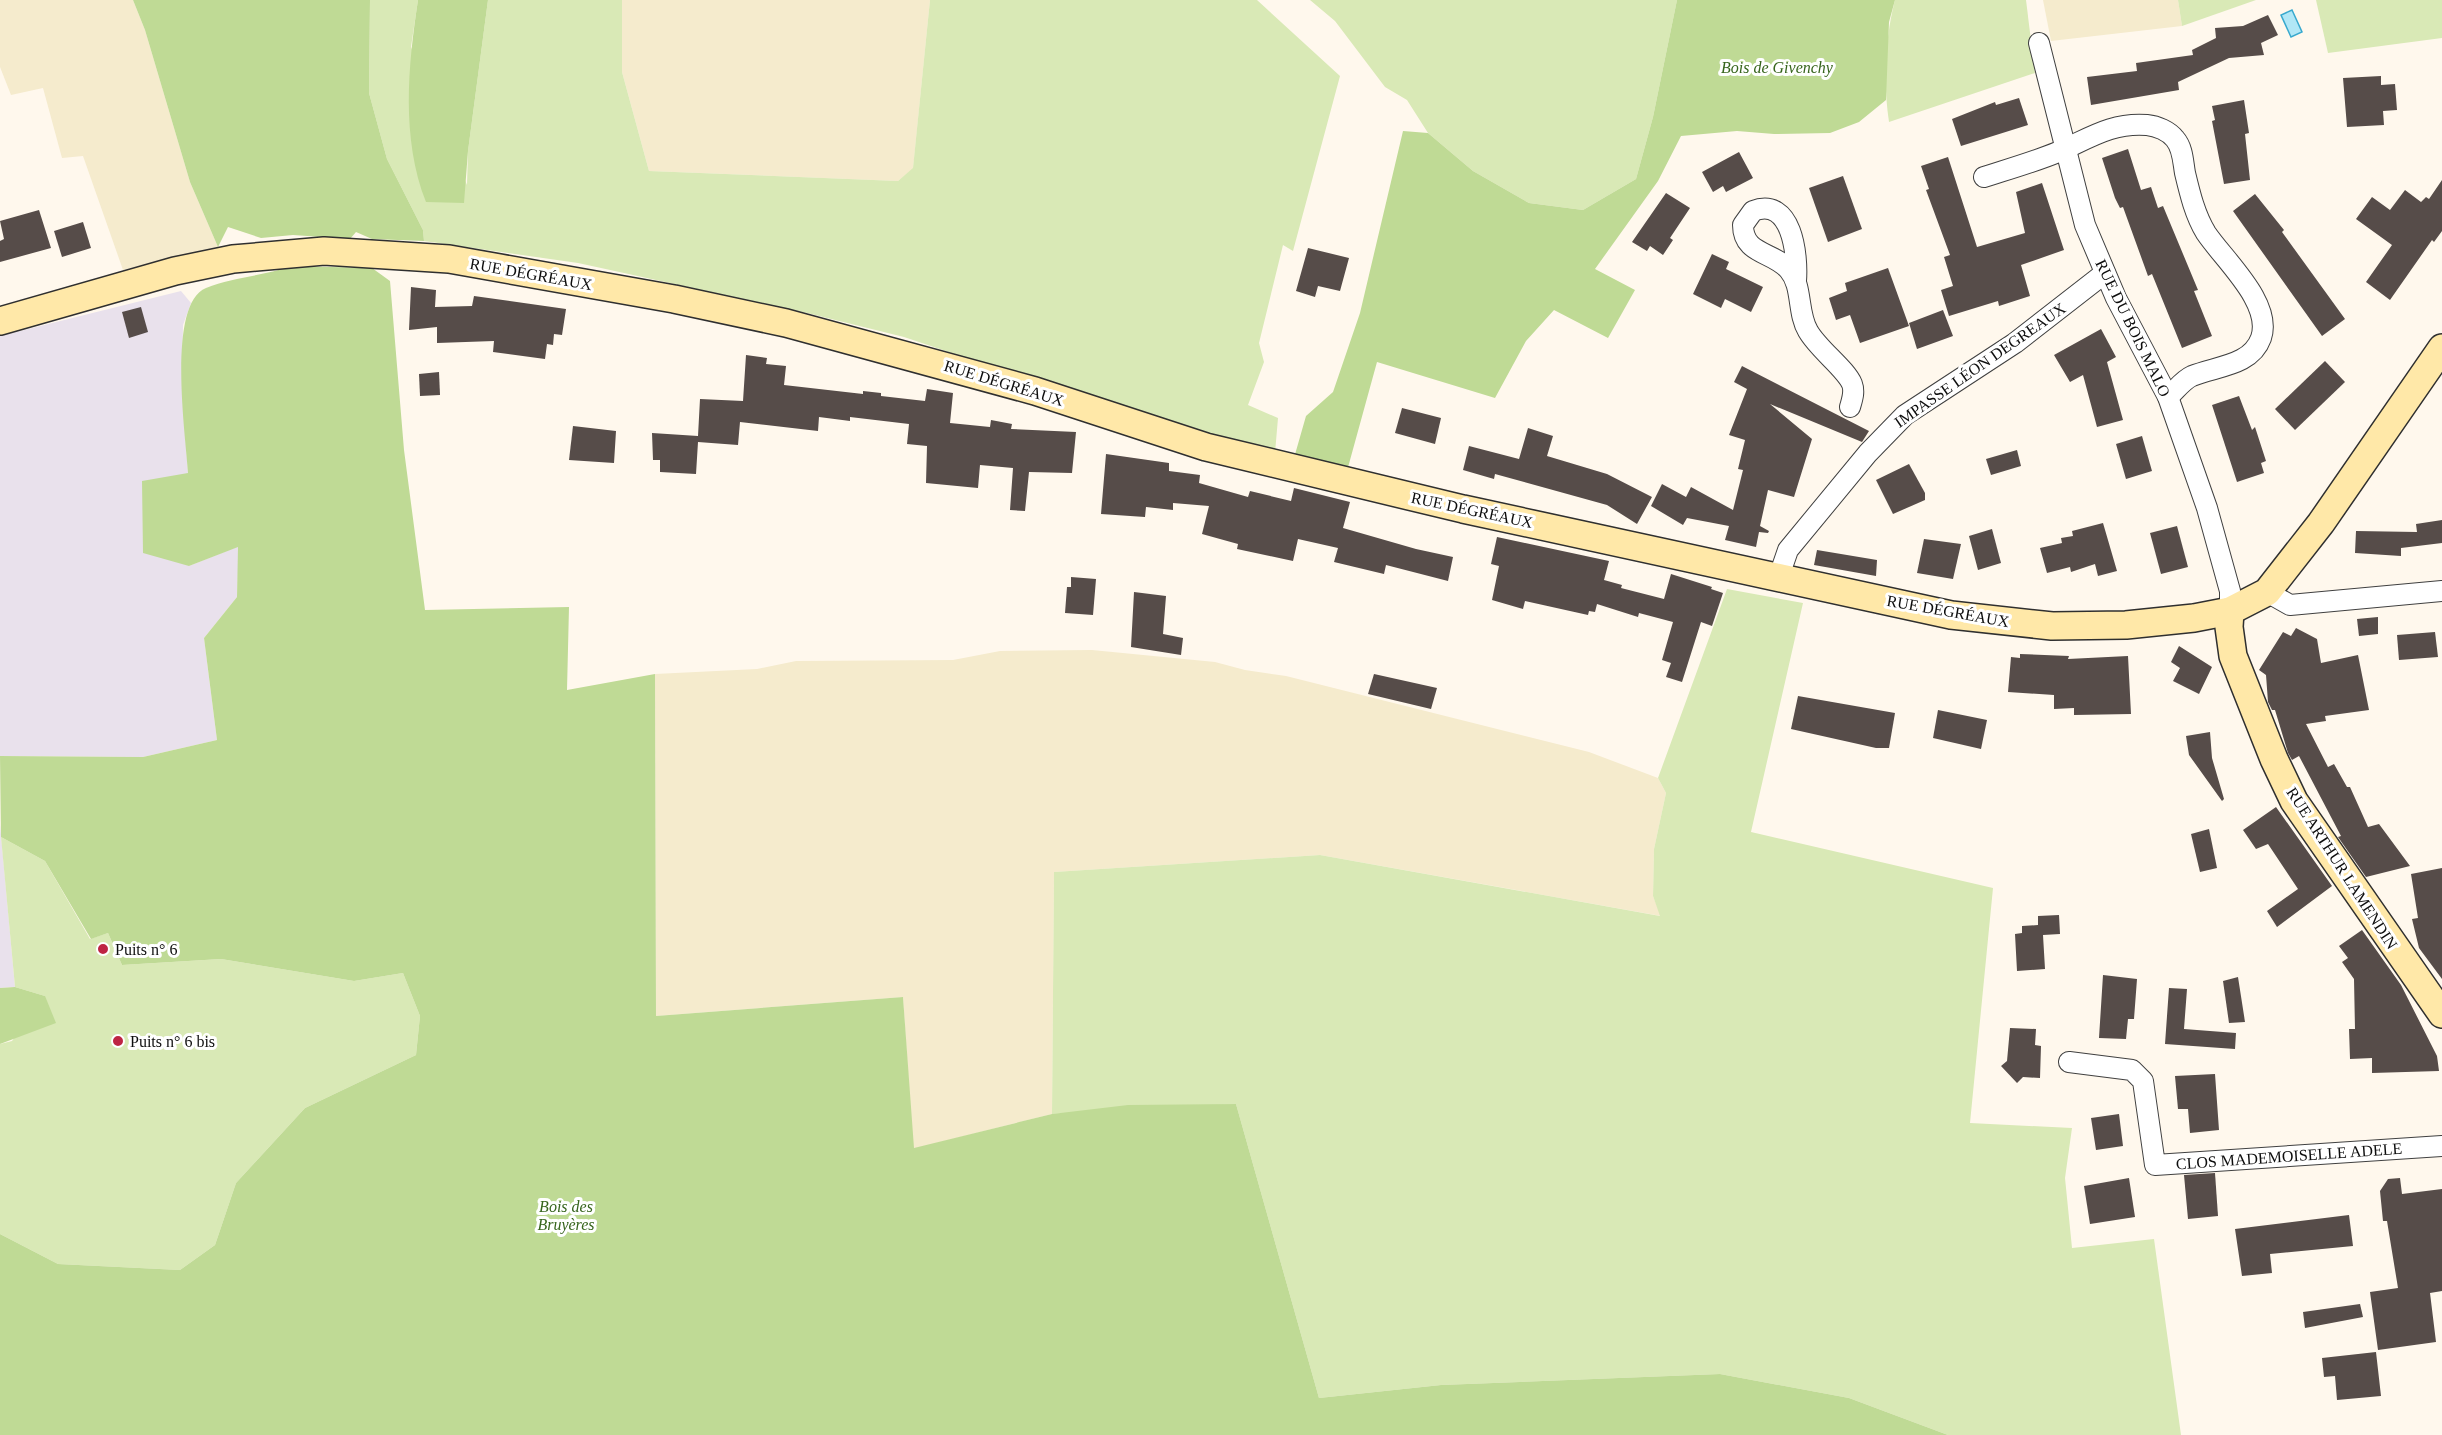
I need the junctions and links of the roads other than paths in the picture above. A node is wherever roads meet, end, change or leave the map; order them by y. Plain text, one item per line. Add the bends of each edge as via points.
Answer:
1 (2039, 43) dead end
2 (2066, 148) junction
3 (1984, 177) dead end
4 (2105, 273) junction
5 (1796, 281) dead end
6 (0, 321) edge
7 (2442, 348) edge
8 (2168, 397) junction
9 (1850, 407) dead end
10 (1778, 579) junction
11 (2442, 591) edge
12 (2267, 592) junction
13 (2230, 611) junction
14 (2442, 1014) edge
15 (2069, 1062) dead end
16 (2442, 1146) edge

1 - 2 street, RUE DU BOIS MALO
2 - 3 street
2 - 4 street, RUE DU BOIS MALO via 2085,225
2 - 8 street via 2103,130 2149,125 2165,130 2181,149 2190,194 2205,231 2261,311 2261,338 2253,350 2240,361 2192,376
4 - 8 street, RUE DU BOIS MALO
4 - 10 street, IMPASSE LÉON DEGREAUX via 2024,337 1905,415 1788,550
5 - 9 street via 1806,329 1852,384
6 - 10 main road, RUE DÉGRÉAUX via 176,271 233,259 324,251 448,259 786,323 925,359 1206,447
7 - 12 main road, RUE DÉGRÉAUX via 2321,523
8 - 13 street, RUE DU BOIS MALO via 2210,518 2230,591
10 - 13 main road, RUE DÉGRÉAUX via 1951,615 2052,626 2126,625
11 - 12 street via 2290,605
12 - 13 main road, RUE DÉGRÉAUX
13 - 14 main road, RUE ARTHUR LAMENDIN via 2233,656 2294,801
15 - 16 street, CLOS MADEMOISELLE ADELE via 2132,1070 2143,1081 2155,1165

